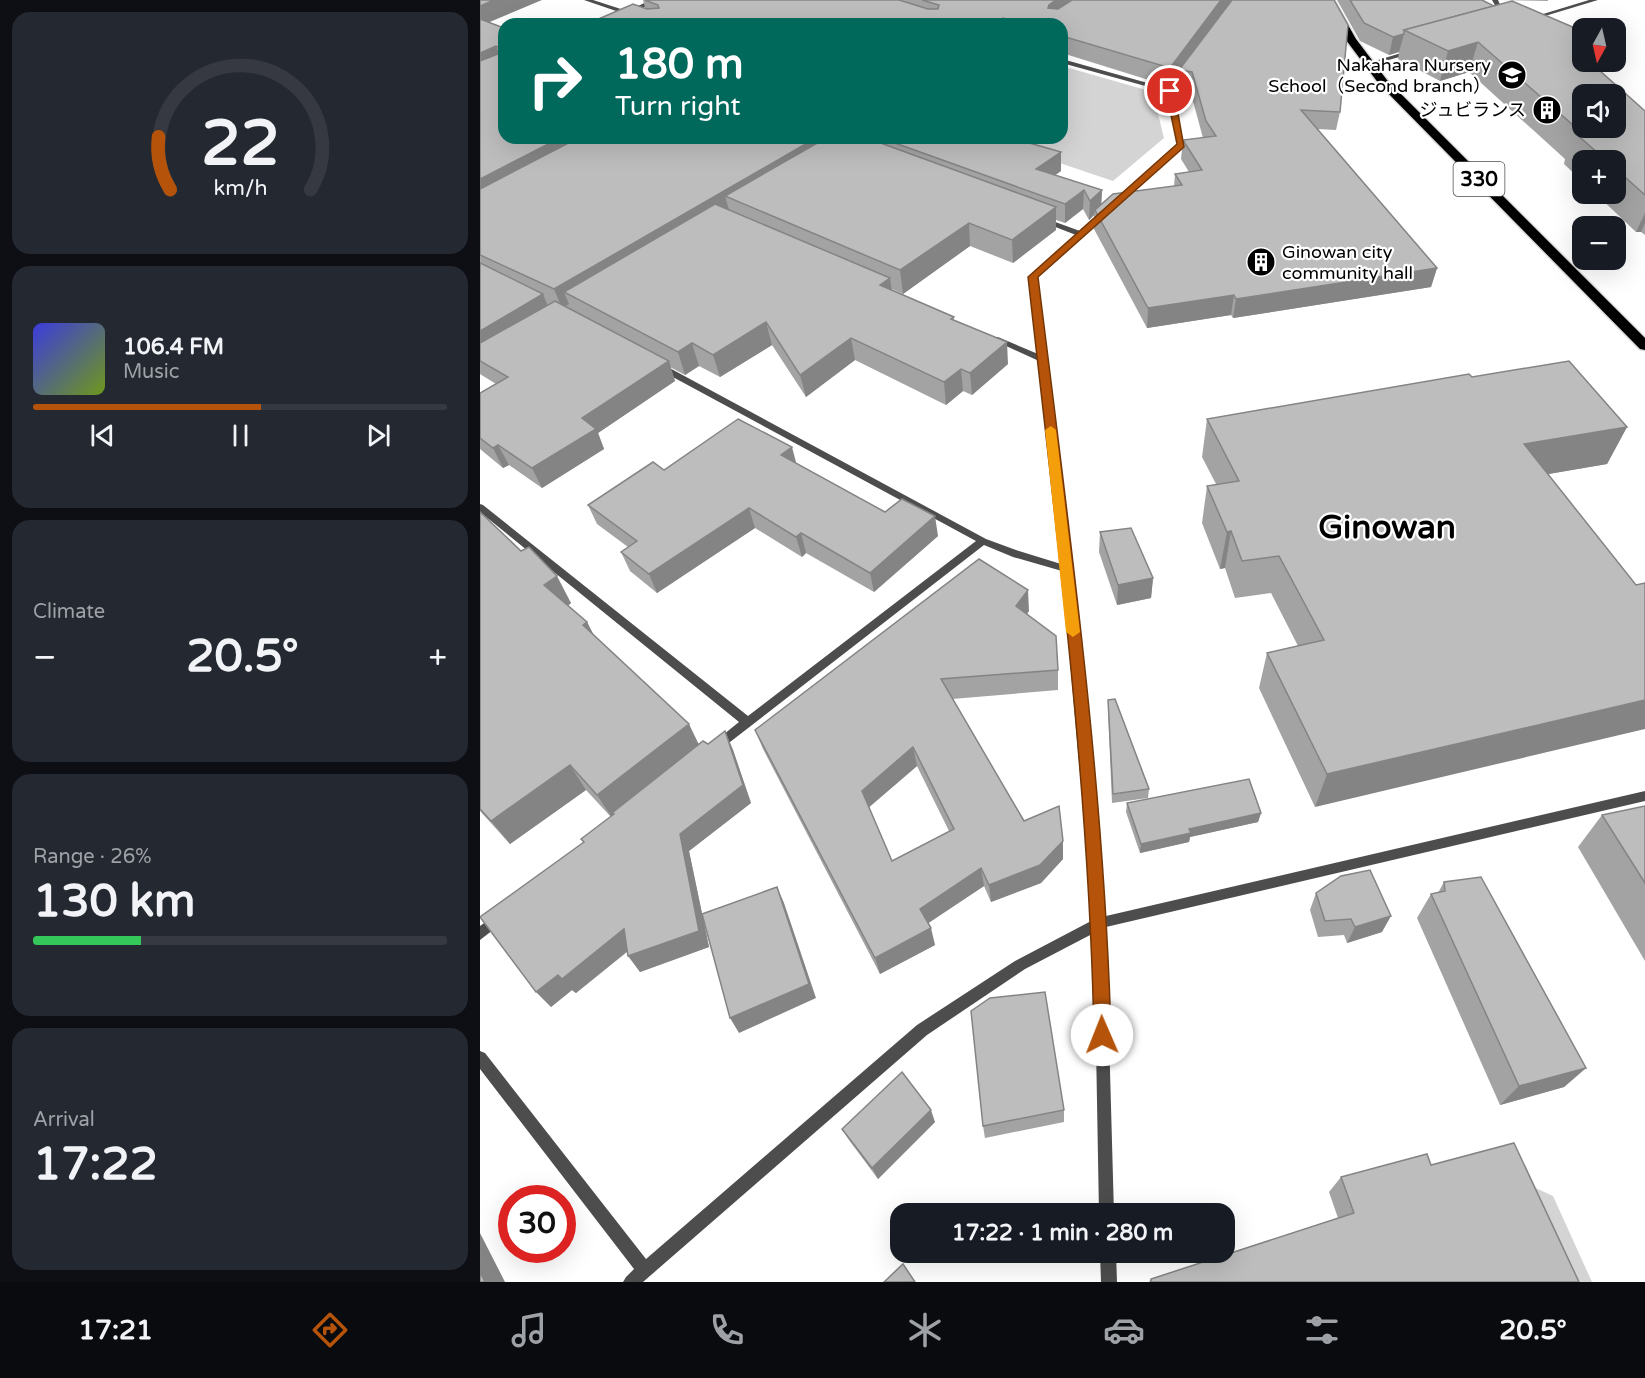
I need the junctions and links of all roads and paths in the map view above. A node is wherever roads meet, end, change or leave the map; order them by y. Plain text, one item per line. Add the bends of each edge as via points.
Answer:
1 (587, 0) edge
2 (656, 0) edge
3 (1329, 0) edge
4 (1495, 0) edge
5 (1595, 0) edge
6 (627, 13) junction
7 (616, 18) edge
8 (642, 18) edge
9 (1530, 19) edge
10 (1508, 25) edge
11 (1423, 49) edge
12 (1197, 54) edge
13 (1068, 63) edge
14 (1368, 64) junction
15 (1170, 91) junction
16 (1036, 218) edge
17 (1081, 234) junction
18 (988, 336) edge
19 (1645, 346) edge
20 (1042, 359) junction
21 (654, 363) edge
22 (480, 507) edge
23 (983, 541) junction
24 (1067, 569) junction
25 (747, 722) junction
26 (710, 751) edge
27 (1645, 796) edge
28 (508, 912) edge
29 (1100, 923) junction
30 (480, 934) edge
31 (480, 1058) edge
32 (1107, 1203) edge
33 (1108, 1263) edge
34 (645, 1269) junction
35 (631, 1282) edge
36 (1109, 1282) edge

1 - 6 street
2 - 6 street
3 - 14 highway, 330
4 - 10 street
5 - 9 street
6 - 7 street
6 - 8 street
11 - 14 street
12 - 15 street
13 - 15 street
14 - 19 highway, 330
15 - 17 street via 1181,145
16 - 17 street
17 - 20 street via 1033,277
18 - 20 street
20 - 24 street
21 - 23 street
22 - 25 street
23 - 24 street
23 - 25 street
24 - 29 street
25 - 26 street
27 - 29 street
28 - 30 street
29 - 32 street
29 - 34 street via 1020,965 922,1030
31 - 34 street
33 - 36 street
34 - 35 street

